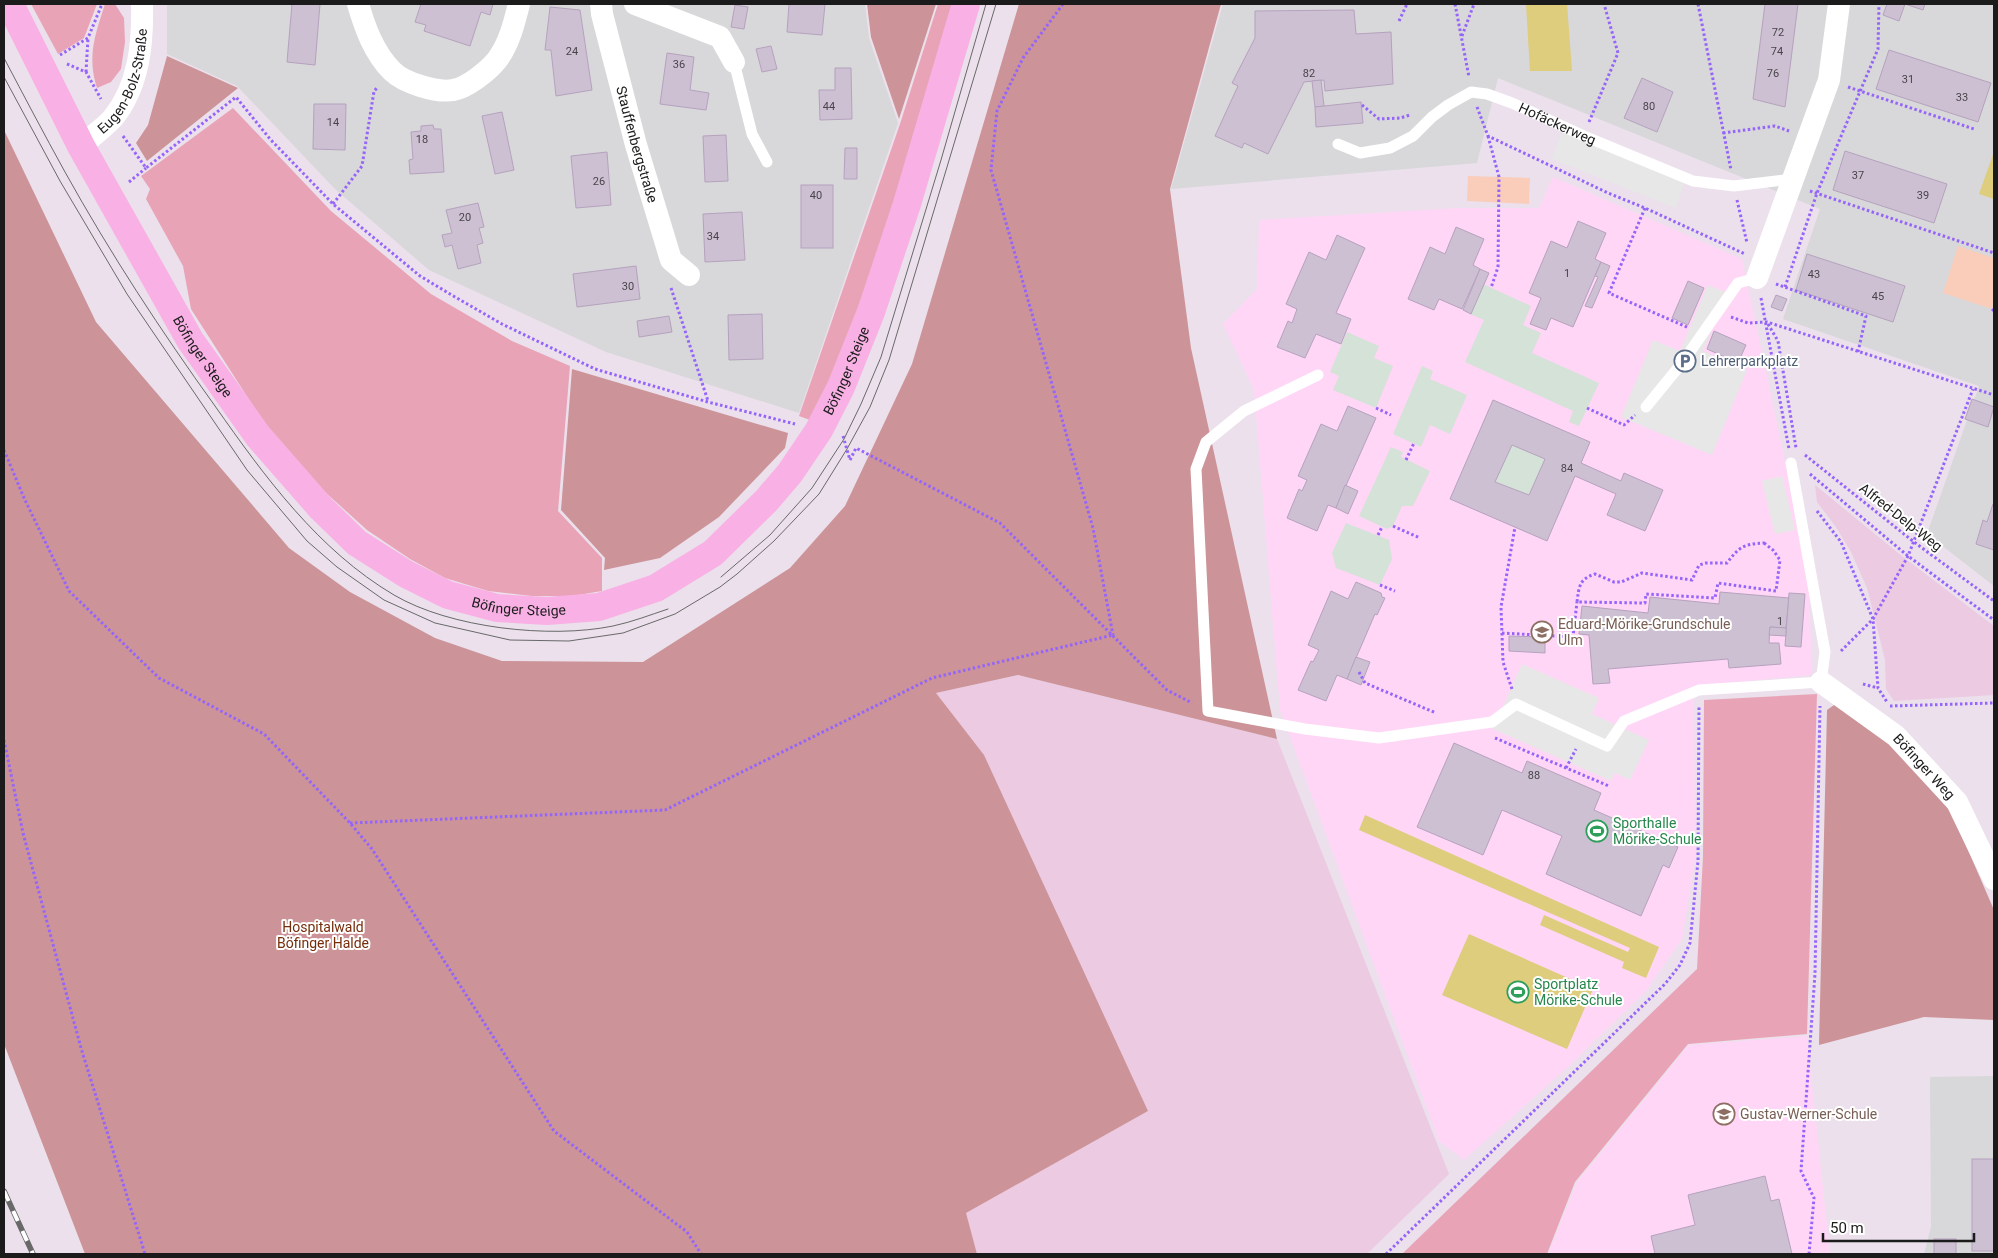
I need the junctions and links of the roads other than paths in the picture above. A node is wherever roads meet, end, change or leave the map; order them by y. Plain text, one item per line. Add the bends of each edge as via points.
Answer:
1 (10, 4) edge
2 (142, 4) edge
3 (358, 4) edge
4 (519, 4) edge
5 (601, 4) edge
6 (635, 4) edge
7 (966, 4) edge
8 (1839, 4) edge
9 (734, 62) joint
10 (1338, 144) dead end
11 (81, 146) junction
12 (767, 162) dead end
13 (1793, 178) junction
14 (689, 275) dead end
15 (1756, 278) joint
16 (1318, 375) dead end
17 (1646, 407) road end
18 (1791, 463) road end
19 (1821, 682) junction
20 (1994, 879) edge

1 - 11 street, Böfinger Steige
2 - 11 street, Eugen-Bolz-Straße via 142,44 132,82 112,119
3 - 4 street via 368,35 394,73 420,86 452,91 469,85 496,61 511,34
5 - 14 street, Stauffenbergstraße via 636,145 671,260
6 - 9 street via 720,37
7 - 11 street, Böfinger Steige via 907,204 871,312 841,387 819,430 790,473 713,553 656,588 599,607 547,611 497,608 448,595 406,574 358,543 320,508 258,436 190,340
8 - 13 street via 1829,80
9 - 12 lane via 752,134
10 - 13 lane, Hofäckerweg via 1360,153 1390,148 1413,136 1432,117 1471,92 1512,103 1693,181 1734,186
13 - 15 street
15 - 17 lane via 1738,283
16 - 19 lane via 1244,411 1206,442 1196,469 1208,710 1305,729 1379,738 1492,722 1516,704 1607,746 1624,721 1700,690
18 - 19 lane via 1826,652
19 - 20 street, Böfinger Weg via 1896,736 1957,802

